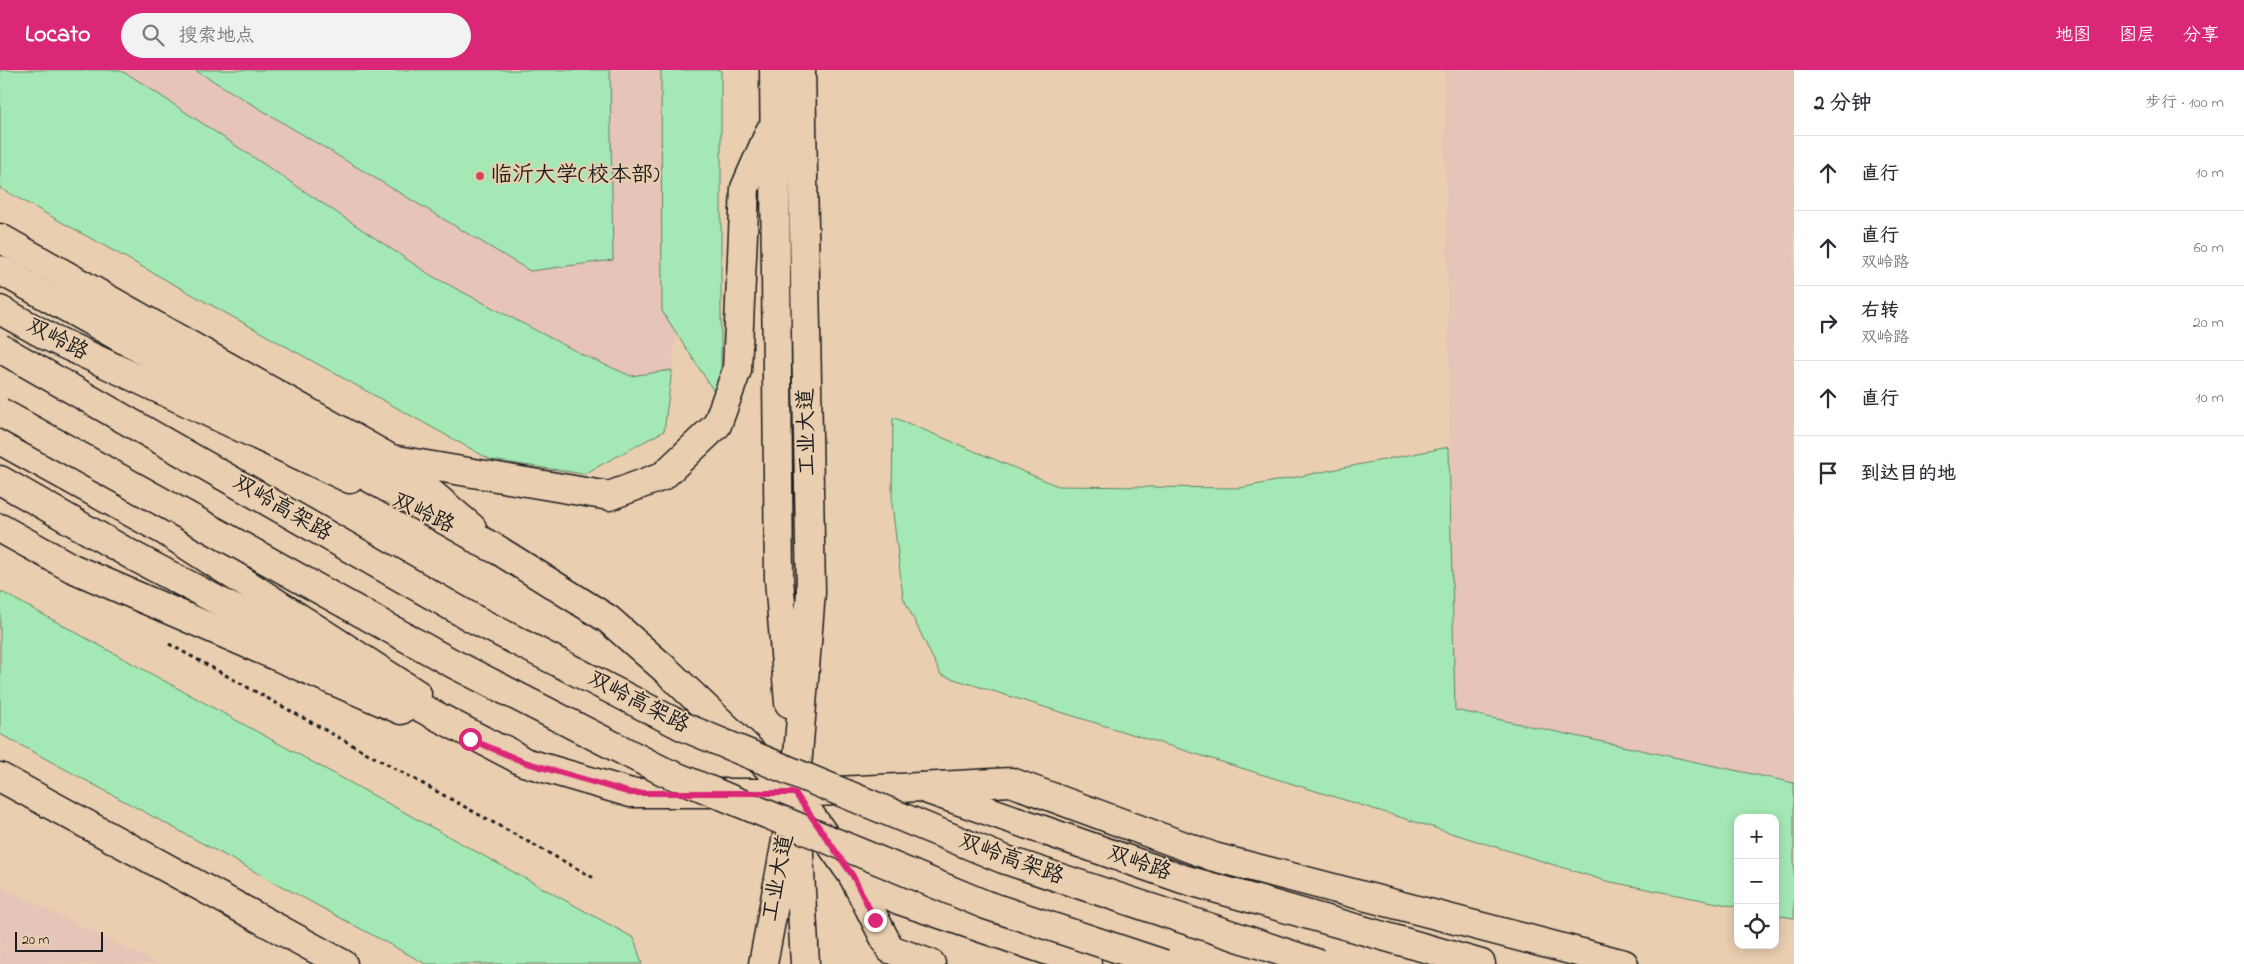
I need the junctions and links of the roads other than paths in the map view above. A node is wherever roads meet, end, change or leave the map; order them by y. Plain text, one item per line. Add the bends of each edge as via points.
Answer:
1 (774, 70) edge
2 (801, 70) edge
3 (774, 123) junction
4 (0, 238) edge
5 (0, 270) edge
6 (0, 310) edge
7 (0, 348) edge
8 (0, 412) edge
9 (0, 440) edge
10 (391, 459) junction
11 (0, 480) edge
12 (0, 528) edge
13 (498, 550) junction
14 (524, 762) junction
15 (0, 777) edge
16 (920, 787) junction
17 (795, 793) junction
18 (853, 876) junction
19 (343, 964) edge
20 (763, 964) edge
21 (805, 964) edge
22 (931, 964) edge
23 (1087, 964) edge
24 (1164, 964) edge
25 (1320, 964) edge
26 (1481, 964) edge
27 (1624, 964) edge

1 - 3 main road, 工业大道
2 - 17 main road, 工业大道 via 811,592
3 - 10 main road via 745,188 738,370 717,425 663,476 609,496
3 - 17 main road, 工业大道 via 779,579
4 - 10 main road
5 - 13 main road
6 - 13 main road, 双岭路 via 47,336
7 - 25 main road, 双岭高架路, bridge via 474,619 684,728 1003,859
8 - 24 main road, bridge via 450,662 663,772 986,905
9 - 14 main road, 双岭路 via 165,531
10 - 13 main road
11 - 14 main road via 135,557
12 - 14 main road via 72,568
13 - 17 main road, 双岭路 via 608,619
14 - 17 main road, 双岭路 via 631,793
15 - 19 main road
16 - 17 main road, 双岭路
16 - 26 main road, 双岭路 via 1183,880
16 - 27 main road via 1011,782 1214,857
17 - 18 main road, 双岭路
17 - 20 main road, 工业大道
17 - 21 main road, 工业大道
18 - 22 main road via 890,949
18 - 23 main road, 双岭路 via 899,900

